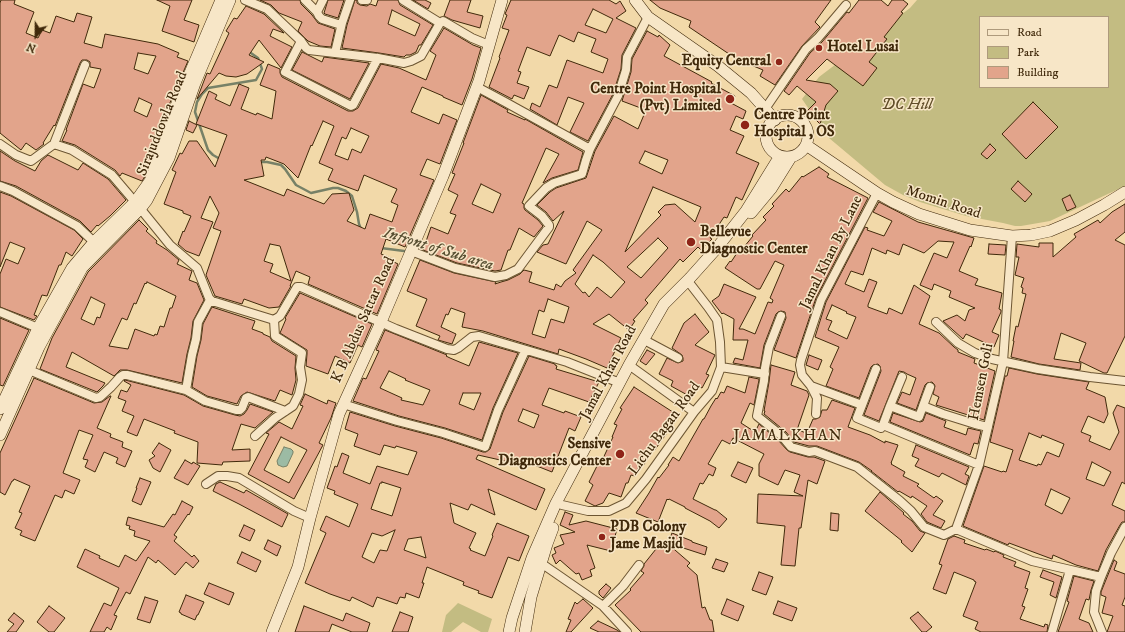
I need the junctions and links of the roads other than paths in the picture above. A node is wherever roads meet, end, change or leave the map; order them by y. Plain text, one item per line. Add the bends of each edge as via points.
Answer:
1 (221, 0) edge
2 (230, 0) edge
3 (245, 0) edge
4 (305, 0) edge
5 (323, 0) edge
6 (350, 0) edge
7 (362, 0) edge
8 (367, 0) edge
9 (403, 0) edge
10 (502, 0) edge
11 (635, 0) edge
12 (846, 5) dead end
13 (318, 12) junction
14 (648, 17) junction
15 (440, 23) junction
16 (341, 25) junction
17 (301, 41) junction
18 (489, 45) junction
19 (335, 53) junction
20 (378, 58) junction
21 (85, 65) dead end
22 (477, 87) junction
23 (765, 109) junction
24 (775, 120) junction
25 (54, 144) junction
26 (0, 145) edge
27 (806, 145) junction
28 (590, 149) junction
29 (780, 156) junction
30 (792, 157) junction
31 (0, 186) edge
32 (1125, 192) edge
33 (876, 193) junction
34 (138, 205) junction
35 (1012, 236) junction
36 (94, 242) junction
37 (411, 251) junction
38 (691, 285) junction
39 (210, 300) junction
40 (0, 312) edge
41 (781, 316) dead end
42 (274, 320) junction
43 (381, 322) junction
44 (936, 322) dead end
45 (42, 331) junction
46 (648, 342) junction
47 (525, 351) junction
48 (678, 358) dead end
49 (1003, 362) junction
50 (631, 367) junction
51 (721, 367) junction
52 (876, 369) dead end
53 (29, 370) junction
54 (765, 374) junction
55 (902, 377) dead end
56 (1125, 381) edge
57 (620, 383) junction
58 (811, 386) junction
59 (930, 387) dead end
60 (186, 390) junction
61 (343, 404) junction
62 (862, 405) junction
63 (890, 406) junction
64 (923, 406) junction
65 (0, 409) edge
66 (286, 411) junction
67 (694, 412) junction
68 (816, 414) dead end
69 (883, 425) junction
70 (988, 427) junction
71 (0, 435) edge
72 (255, 436) dead end
73 (979, 465) junction
74 (206, 484) dead end
75 (562, 505) junction
76 (310, 518) junction
77 (1125, 527) edge
78 (956, 529) junction
79 (537, 560) junction
80 (639, 565) dead end
81 (1070, 570) junction
82 (1101, 577) junction
83 (603, 606) junction
84 (272, 632) edge
85 (509, 632) edge
86 (525, 632) edge
87 (627, 632) edge
88 (1052, 632) edge
89 (1102, 632) edge

1 - 34 main road, Sirajuddowla Road via 176,106 150,181
2 - 34 main road, Sirajuddowla Road via 195,83 169,158 147,200
3 - 17 street via 267,9
4 - 13 street
5 - 13 street
6 - 16 street
7 - 8 street
9 - 15 street
10 - 18 main road, K B Abdus Sattar Road
11 - 14 main road
12 - 23 street via 806,49
13 - 16 street via 322,19
14 - 23 main road via 718,66
14 - 28 street via 628,57 618,96
15 - 18 street via 443,21
15 - 20 street via 423,53 417,58 404,63
16 - 19 street
17 - 19 street via 309,50
17 - 20 street via 285,72 351,106
18 - 22 main road, K B Abdus Sattar Road
19 - 20 street
21 - 25 street
22 - 28 street
22 - 37 main road, K B Abdus Sattar Road
23 - 24 main road
24 - 27 main road via 790,116 800,120 807,129
24 - 29 main road via 768,128 767,139 771,149
25 - 26 street via 31,161
25 - 34 street via 72,150 112,175
27 - 30 main road
27 - 33 main road, Momin Road
28 - 37 street via 582,174 554,183 529,206 547,221 549,227 518,269 495,277 455,268
29 - 30 main road
29 - 50 main road, Jamal Khan Road via 746,211 690,278 664,304
30 - 38 main road via 766,195
31 - 36 street via 77,226
32 - 35 main road, Momin Road via 1076,220 1050,231
33 - 35 main road, Momin Road via 919,214 944,222 970,230
33 - 58 street, Jamal Khan By Lane via 821,300 800,366 802,375
34 - 36 main road, Sirajuddowla Road
34 - 39 street via 170,245 197,268
34 - 45 main road, Sirajuddowla Road via 82,268
35 - 49 street, Hemsen Goli
36 - 45 main road, Sirajuddowla Road via 72,268
37 - 43 main road, K B Abdus Sattar Road
38 - 46 main road via 670,305
38 - 51 street, Lichu Bagan Road via 717,320
39 - 42 street
39 - 60 street via 198,322
40 - 45 street
41 - 54 street via 770,347
42 - 43 street via 280,316 299,287
42 - 66 street via 275,336 302,354 299,394 293,406
43 - 47 street via 447,349 454,350 472,337 479,336
43 - 61 main road, K B Abdus Sattar Road
44 - 49 street via 958,343 975,353
45 - 53 main road, Sirajuddowla Road
45 - 65 main road, Sirajuddowla Road
46 - 48 street
46 - 50 main road
47 - 57 street via 567,362
47 - 61 street via 498,410 485,447
49 - 56 street
49 - 70 street, Hemsen Goli
50 - 57 main road, Jamal Khan Road
50 - 67 street
50 - 75 main road
51 - 54 street
51 - 67 street, Lichu Bagan Road via 712,391
52 - 62 street
53 - 60 street via 96,398 123,375
53 - 71 main road, Sirajuddowla Road
54 - 78 street via 756,416 791,446 809,452 815,451 857,467 900,501 924,527 944,535
55 - 63 street
57 - 79 main road, Jamal Khan Road via 556,503
58 - 62 street
58 - 68 street, Jamal Khan By Lane via 817,398
59 - 64 street
60 - 66 street via 205,401 236,410 242,408 248,397
61 - 76 main road, K B Abdus Sattar Road
62 - 69 street via 857,418 881,428
63 - 64 street via 919,417
63 - 69 street
64 - 70 street
66 - 72 street
67 - 75 street, Lichu Bagan Road via 626,503 609,512 588,511
69 - 73 street
70 - 73 street, Hemsen Goli
73 - 78 street, Hemsen Goli
74 - 76 street via 218,476 239,478
75 - 79 main road via 547,544
76 - 84 main road, K B Abdus Sattar Road via 298,567
77 - 82 street
78 - 81 street via 1032,561
79 - 83 street
79 - 85 main road, Jamal Khan Road via 512,618
79 - 86 main road
80 - 83 street
81 - 82 street
81 - 88 street
82 - 89 street via 1096,591 1094,612
83 - 87 street

